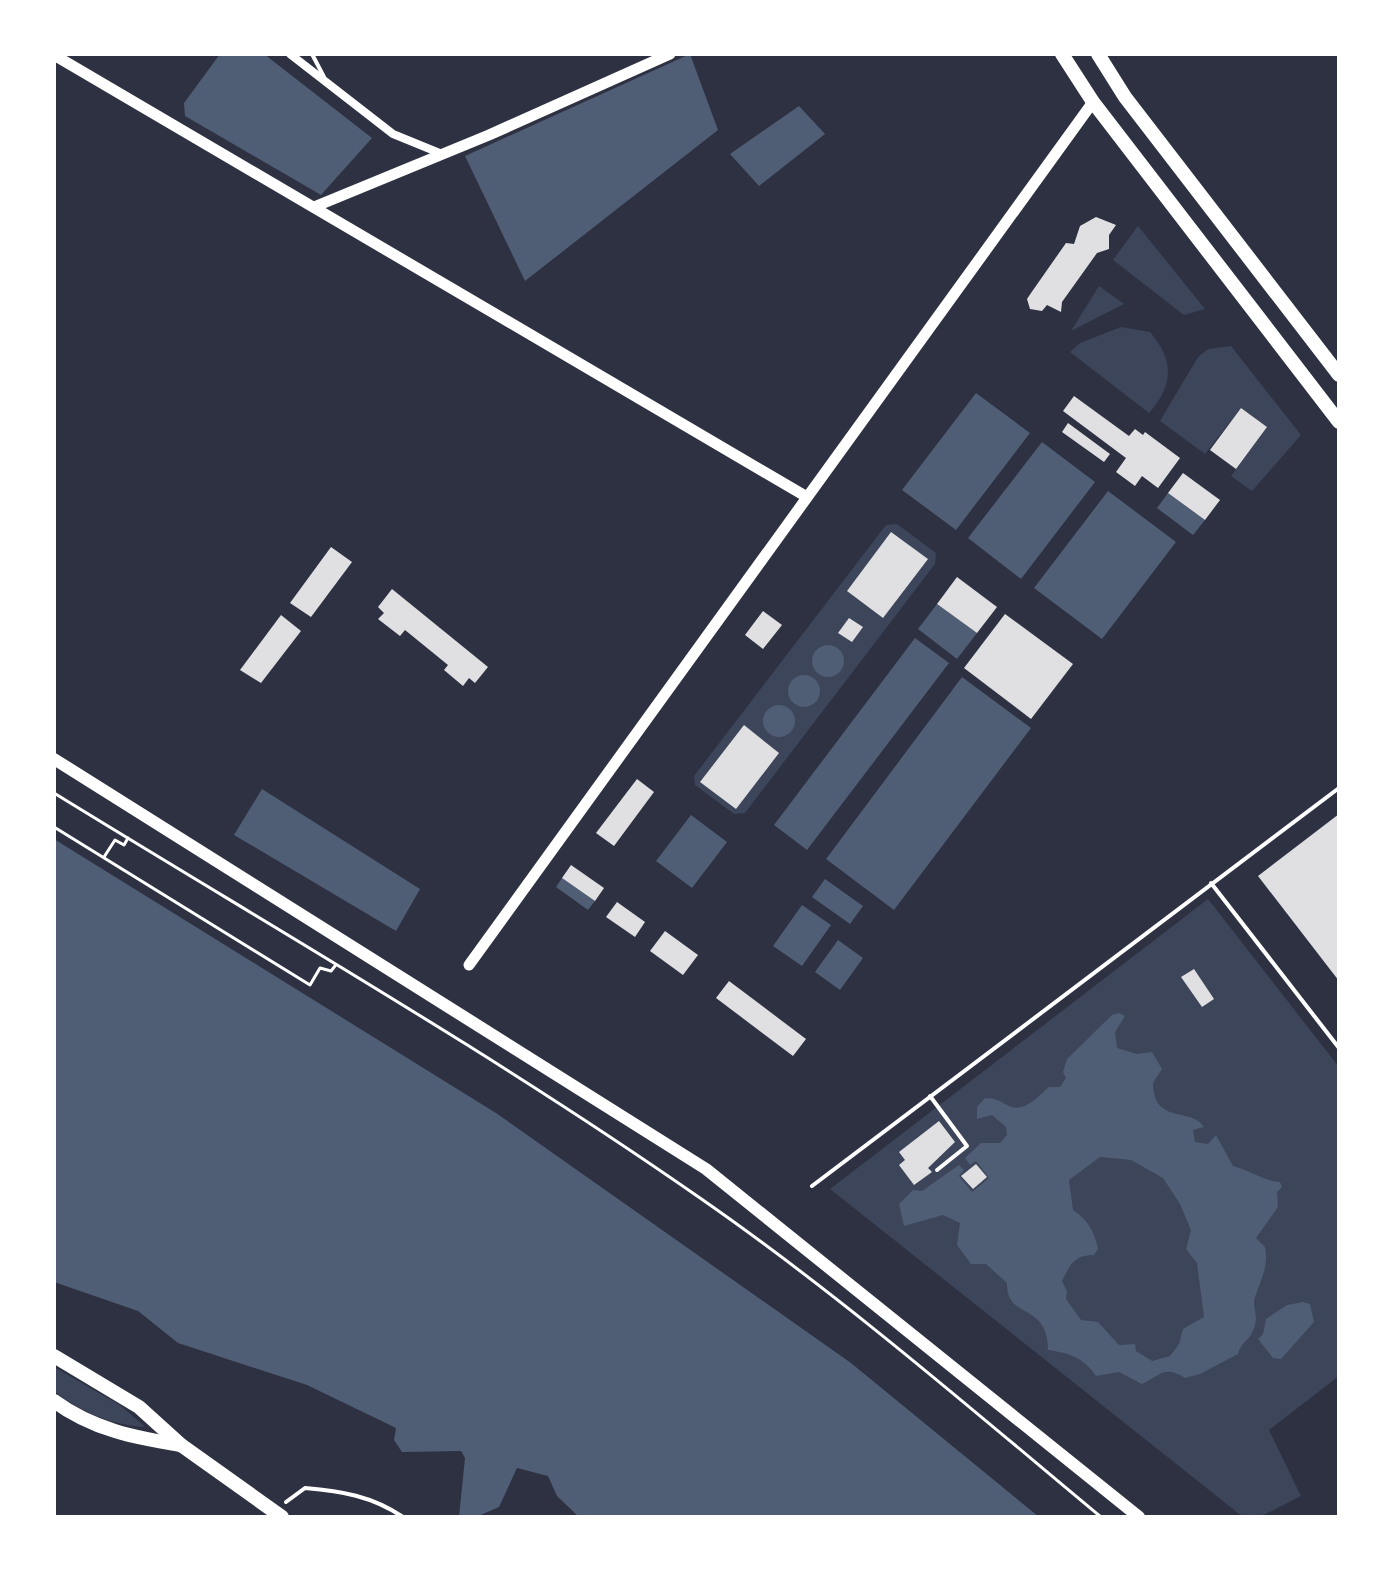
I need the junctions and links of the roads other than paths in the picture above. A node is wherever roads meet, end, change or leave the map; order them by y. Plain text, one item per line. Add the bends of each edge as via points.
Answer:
1 (290, 54) edge
2 (312, 54) edge
3 (670, 54) edge
4 (1062, 54) edge
5 (1098, 54) edge
6 (54, 55) edge
7 (327, 83) junction
8 (1093, 102) junction
9 (443, 154) junction
10 (314, 207) junction
11 (1339, 375) edge
12 (1339, 422) edge
13 (807, 497) junction
14 (54, 759) edge
15 (1339, 788) edge
16 (1211, 883) junction
17 (469, 965) dead end
18 (1339, 1048) edge
19 (930, 1096) junction
20 (937, 1170) dead end
21 (812, 1186) dead end
22 (54, 1356) edge
23 (54, 1401) edge
24 (181, 1445) junction
25 (284, 1510) edge
26 (403, 1517) edge
27 (1139, 1517) edge

1 - 7 street
2 - 7 lane
3 - 9 street
4 - 8 main road
5 - 11 main road via 1125,97
6 - 10 street
7 - 9 street via 393,134
8 - 12 main road
8 - 13 street
9 - 10 street
10 - 13 street
13 - 17 street
14 - 27 main road via 706,1169
15 - 16 lane
16 - 18 lane
16 - 19 lane
19 - 20 lane via 967,1146
19 - 21 lane
22 - 24 main road via 139,1407
23 - 24 main road via 75,1416 128,1437
24 - 25 main road
25 - 26 lane via 305,1488 347,1492 386,1505

